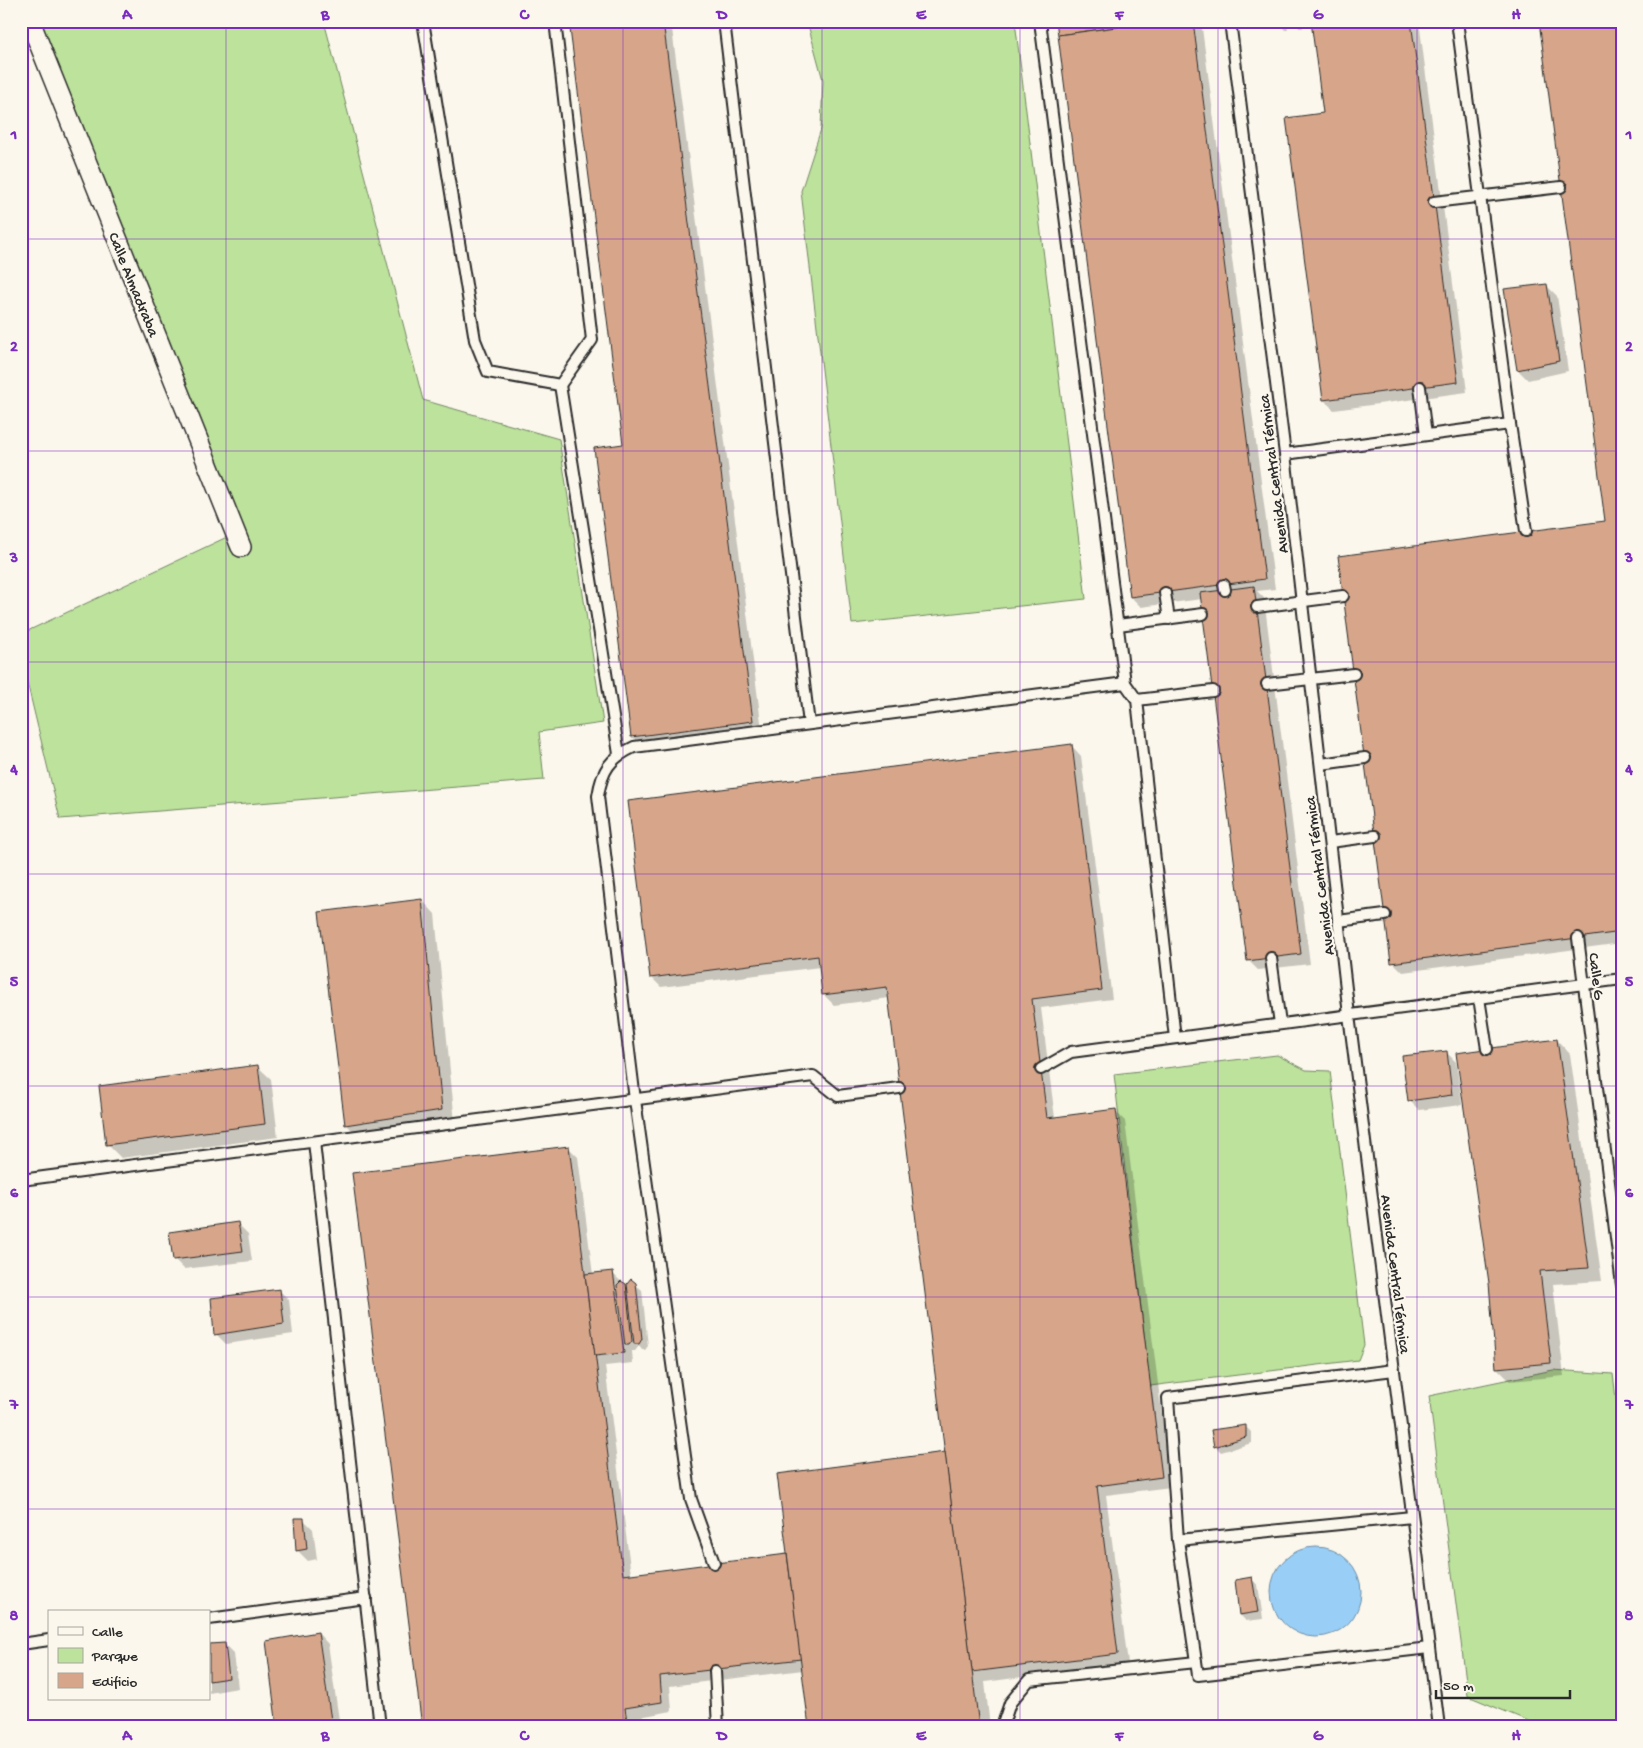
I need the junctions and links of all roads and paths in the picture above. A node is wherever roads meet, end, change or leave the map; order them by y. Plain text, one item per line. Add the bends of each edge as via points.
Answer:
1 (30, 21) edge
2 (423, 21) edge
3 (555, 21) edge
4 (724, 21) edge
5 (1040, 21) edge
6 (1230, 21) edge
7 (1457, 21) edge
8 (1561, 187) dead end
9 (1480, 197) junction
10 (1434, 202) dead end
11 (560, 385) junction
12 (1420, 387) dead end
13 (1510, 424) junction
14 (1426, 435) junction
15 (1285, 454) junction
16 (1526, 531) dead end
17 (241, 547) dead end
18 (1165, 593) dead end
19 (1343, 596) dead end
20 (1302, 602) junction
21 (1257, 607) dead end
22 (1203, 614) dead end
23 (1169, 619) junction
24 (1118, 626) junction
25 (1354, 674) dead end
26 (1311, 679) junction
27 (1125, 683) junction
28 (1267, 684) dead end
29 (1213, 691) dead end
30 (1137, 700) junction
31 (809, 724) junction
32 (619, 754) junction
33 (1365, 758) dead end
34 (1321, 764) junction
35 (1375, 836) dead end
36 (1330, 842) junction
37 (1385, 915) dead end
38 (1338, 921) junction
39 (1578, 938) dead end
40 (1271, 958) dead end
41 (1622, 979) edge
42 (1584, 984) junction
43 (1479, 998) junction
44 (1349, 1015) junction
45 (1280, 1024) junction
46 (1175, 1038) junction
47 (1487, 1049) dead end
48 (1041, 1069) dead end
49 (899, 1088) dead end
50 (635, 1100) junction
51 (314, 1142) junction
52 (21, 1180) edge
53 (1622, 1285) edge
54 (1394, 1370) junction
55 (1412, 1517) junction
56 (1178, 1540) junction
57 (714, 1563) dead end
58 (366, 1598) junction
59 (210, 1619) edge
60 (48, 1640) edge
61 (21, 1644) edge
62 (1429, 1648) junction
63 (1196, 1662) junction
64 (715, 1671) dead end
65 (380, 1727) edge
66 (718, 1727) edge
67 (1002, 1727) edge
68 (1439, 1727) edge

1 - 17 street, Calle Almadraba
2 - 11 lane via 475,340 488,372
3 - 11 lane via 592,340
4 - 31 lane
5 - 24 lane
6 - 15 lane, Avenida Central Térmica
7 - 9 lane
8 - 9 lane
9 - 10 lane
9 - 13 lane
11 - 32 lane
12 - 14 lane
13 - 14 lane
13 - 16 lane
14 - 15 lane
15 - 20 lane, Avenida Central Térmica
18 - 23 lane
19 - 20 lane
20 - 21 lane
20 - 26 lane, Avenida Central Térmica
22 - 23 lane
23 - 24 lane
24 - 27 lane
25 - 26 lane
26 - 28 lane
26 - 34 lane, Avenida Central Térmica
27 - 30 lane
27 - 31 lane
29 - 30 lane
30 - 46 lane
31 - 32 lane via 634,747
32 - 50 lane via 600,780 598,796
33 - 34 lane
34 - 36 lane, Avenida Central Térmica
35 - 36 lane
36 - 38 lane, Avenida Central Térmica
37 - 38 lane
38 - 44 lane, Avenida Central Térmica
39 - 42 lane, Calle G
40 - 45 lane
41 - 42 lane
42 - 43 lane
42 - 53 lane, Calle G
43 - 44 lane
43 - 47 lane
44 - 45 lane
44 - 54 lane, Avenida Central Térmica
45 - 46 lane
46 - 48 lane via 1071,1052
49 - 50 lane via 838,1096 813,1076
50 - 51 lane
50 - 57 lane via 691,1499
51 - 52 lane
51 - 58 lane
54 - 55 lane, Avenida Central Térmica
54 - 56 lane via 1168,1398
55 - 56 lane
55 - 62 lane, Avenida Central Térmica
56 - 63 lane
58 - 59 lane
58 - 65 lane
60 - 61 lane
62 - 63 lane via 1198,1675
62 - 68 lane, Avenida Central Térmica
63 - 67 lane via 1029,1680 1010,1703
64 - 66 lane

